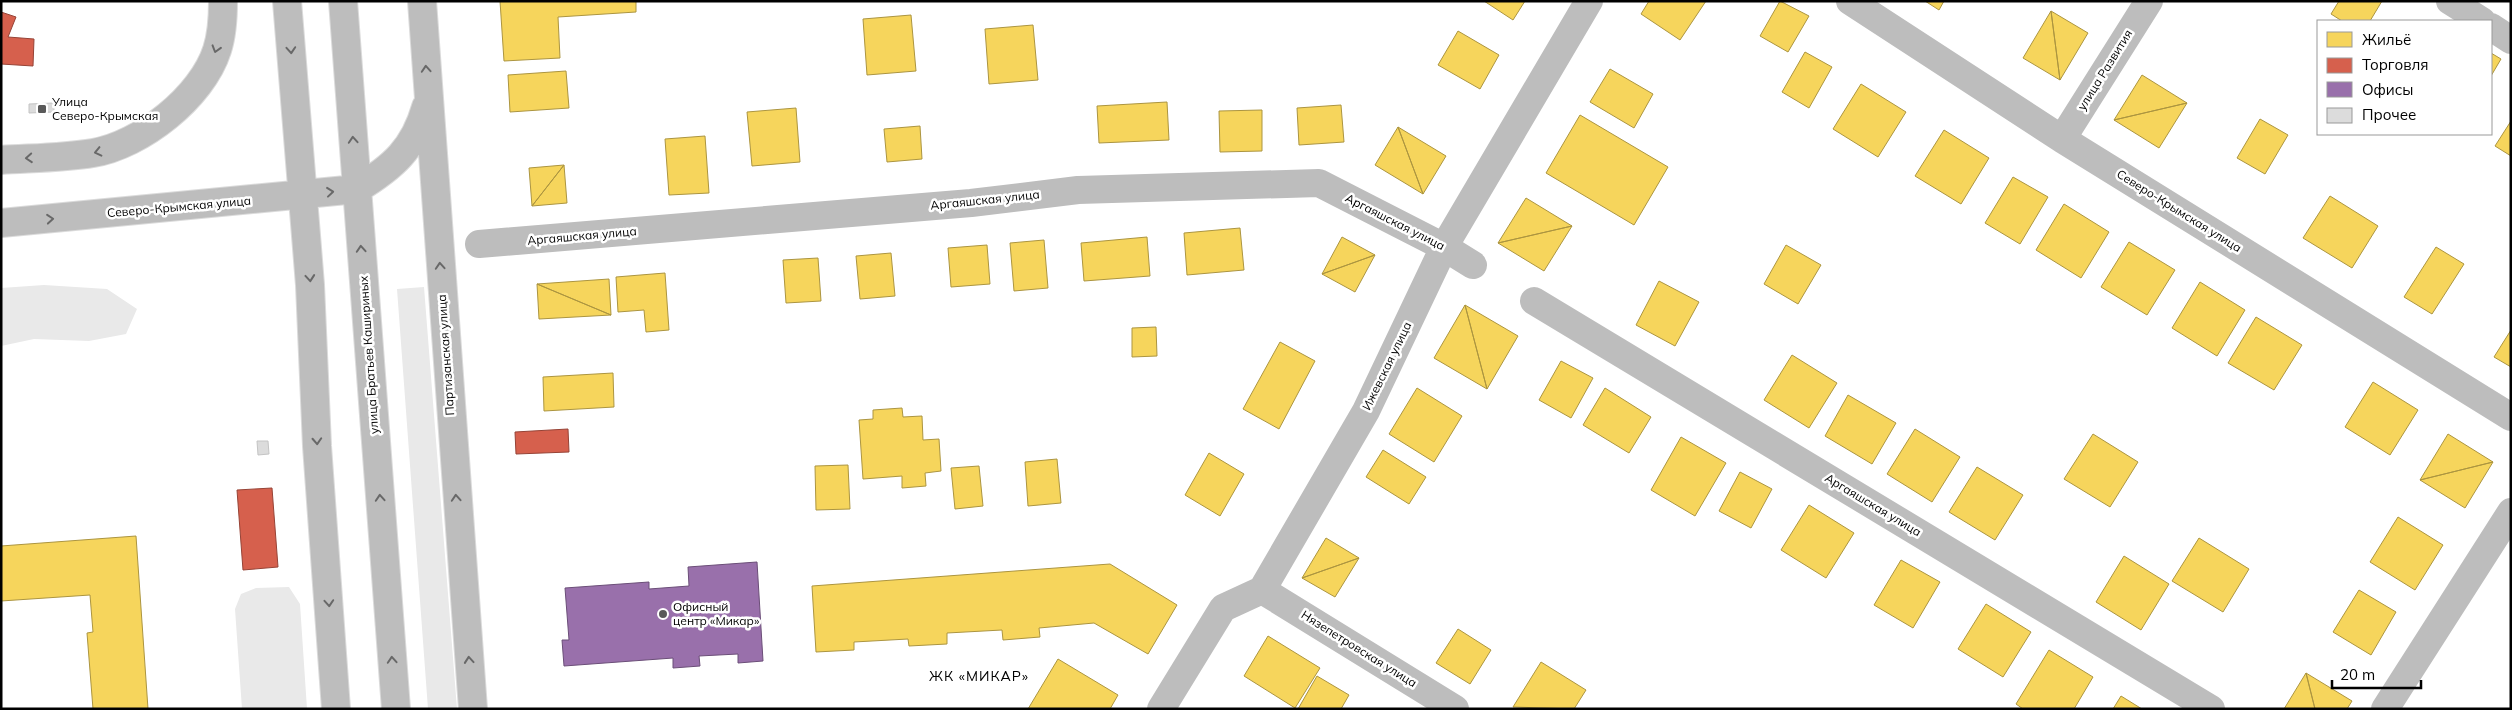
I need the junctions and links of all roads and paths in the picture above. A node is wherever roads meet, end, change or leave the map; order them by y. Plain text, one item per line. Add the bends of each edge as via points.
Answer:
1 (224, 1) edge
2 (287, 1) edge
3 (343, 1) edge
4 (422, 1) edge
5 (1589, 1) edge
6 (1850, 1) edge
7 (2149, 1) edge
8 (2450, 1) edge
9 (2480, 20) edge
10 (2492, 28) edge
11 (2511, 40) edge
12 (428, 98) junction
13 (2062, 139) junction
14 (1, 160) edge
15 (357, 189) junction
16 (302, 195) junction
17 (1, 223) edge
18 (479, 244) dead end
19 (1444, 247) junction
20 (1473, 264) dead end
21 (1534, 301) dead end
22 (2511, 417) edge
23 (2511, 512) edge
24 (1262, 590) junction
25 (336, 709) edge
26 (396, 709) edge
27 (473, 709) edge
28 (1161, 709) edge
29 (1455, 709) edge
30 (2211, 709) edge
31 (2385, 709) edge

1 -> 14 street via 217,50 206,73 186,99 140,135 92,153
2 -> 16 street
15 -> 3 street, улица Братьев Кашириных
12 -> 4 street, Партизанская улица
5 - 19 street, Ижевская улица
6 - 13 street, Северо-Крымская улица
7 - 13 street, улица Развития
8 - 9 street
10 - 11 street
12 - 15 street via 421,124 407,150 384,173
27 -> 12 street, Партизанская улица
13 - 22 street, Северо-Крымская улица
16 -> 15 street, Северо-Крымская улица
26 -> 15 street, улица Братьев Кашириных
17 -> 16 street, Северо-Крымская улица
16 -> 25 street
18 - 19 street, Аргаяшская улица via 971,203 1078,190 1319,183
19 - 20 street, Аргаяшская улица
19 - 24 street, Ижевская улица via 1366,411
21 - 30 street, Аргаяшская улица
23 - 31 street
24 - 28 street via 1223,608
24 - 29 street, Нязепетровская улица

